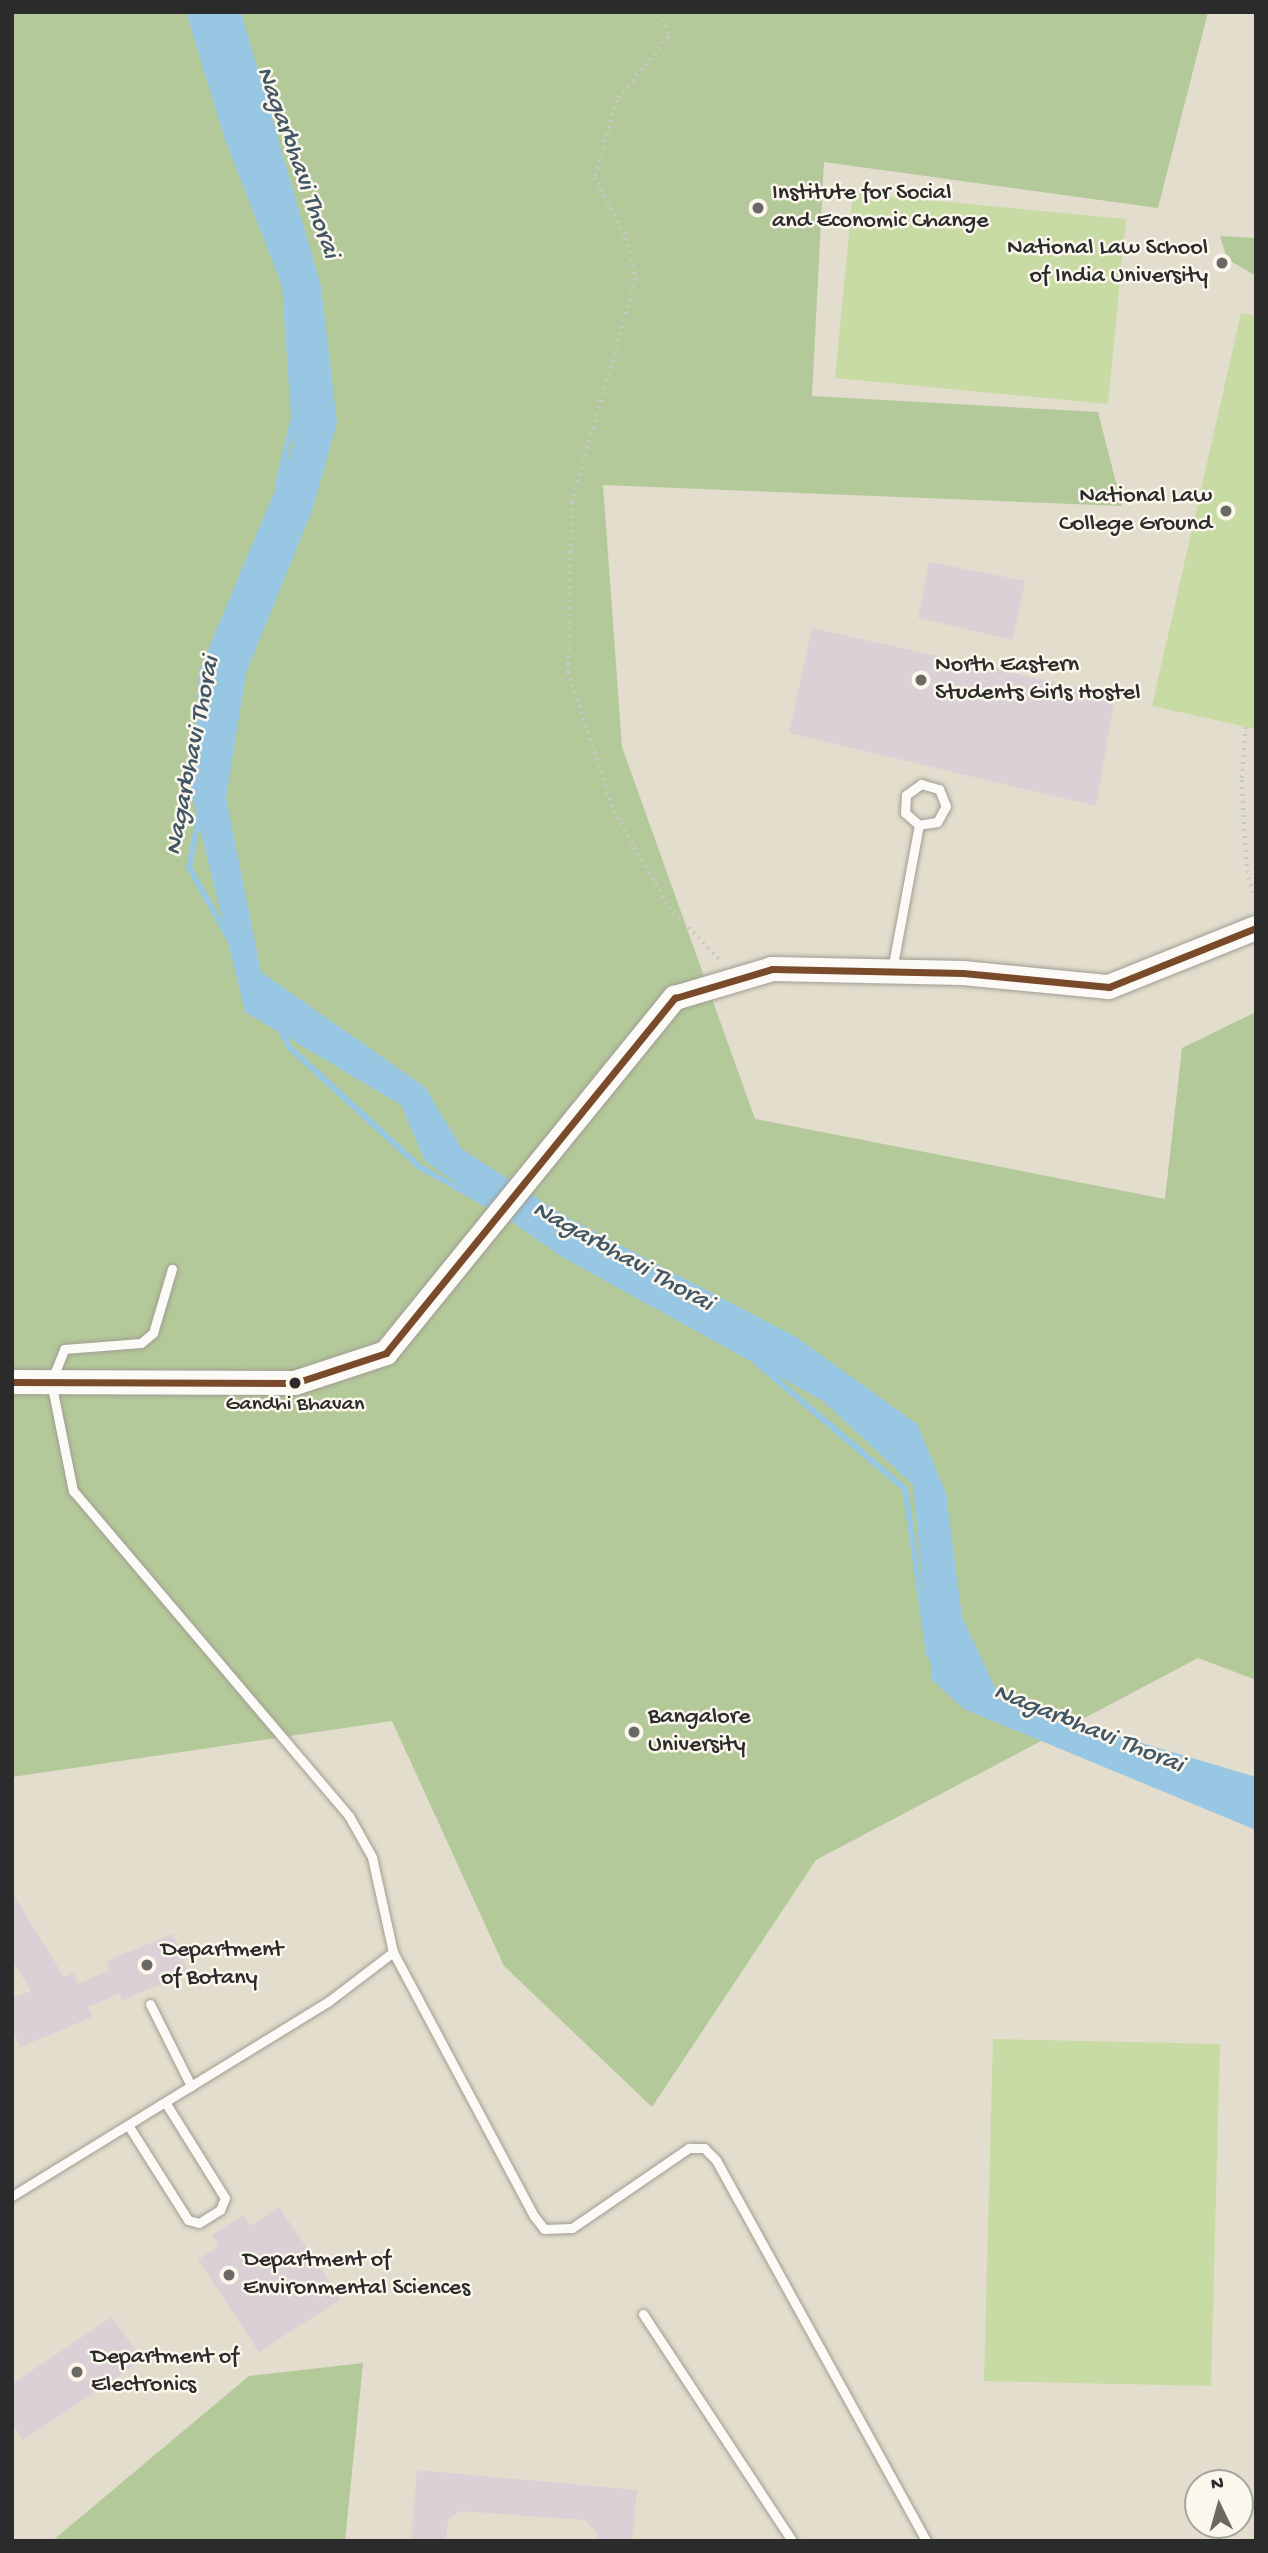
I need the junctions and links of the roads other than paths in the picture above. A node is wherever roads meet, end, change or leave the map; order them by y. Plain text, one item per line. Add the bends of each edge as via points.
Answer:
1 (919, 825) junction
2 (1256, 928) edge
3 (891, 971) junction
4 (172, 1269) dead end
5 (12, 1382) edge
6 (51, 1382) junction
7 (393, 1952) junction
8 (150, 2004) dead end
9 (191, 2086) junction
10 (165, 2102) junction
11 (128, 2125) junction
12 (12, 2196) edge
13 (643, 2314) dead end
14 (792, 2541) edge
15 (926, 2541) edge

1 - 1 lane via 905,813 906,795 921,784 939,789 946,806 937,822
1 - 3 lane
2 - 3 main road via 1109,987
3 - 6 main road via 772,969 675,998 386,1353 295,1382
4 - 6 lane via 153,1333 141,1343 64,1349
5 - 6 main road
6 - 7 lane via 73,1491 349,1816 372,1857
7 - 9 lane via 329,2001
7 - 15 lane via 544,2229 572,2228 689,2148 704,2148 716,2160
8 - 9 lane
9 - 10 lane
10 - 11 lane
10 - 11 lane via 225,2199 220,2210 199,2223 188,2220
11 - 12 lane
13 - 14 lane

